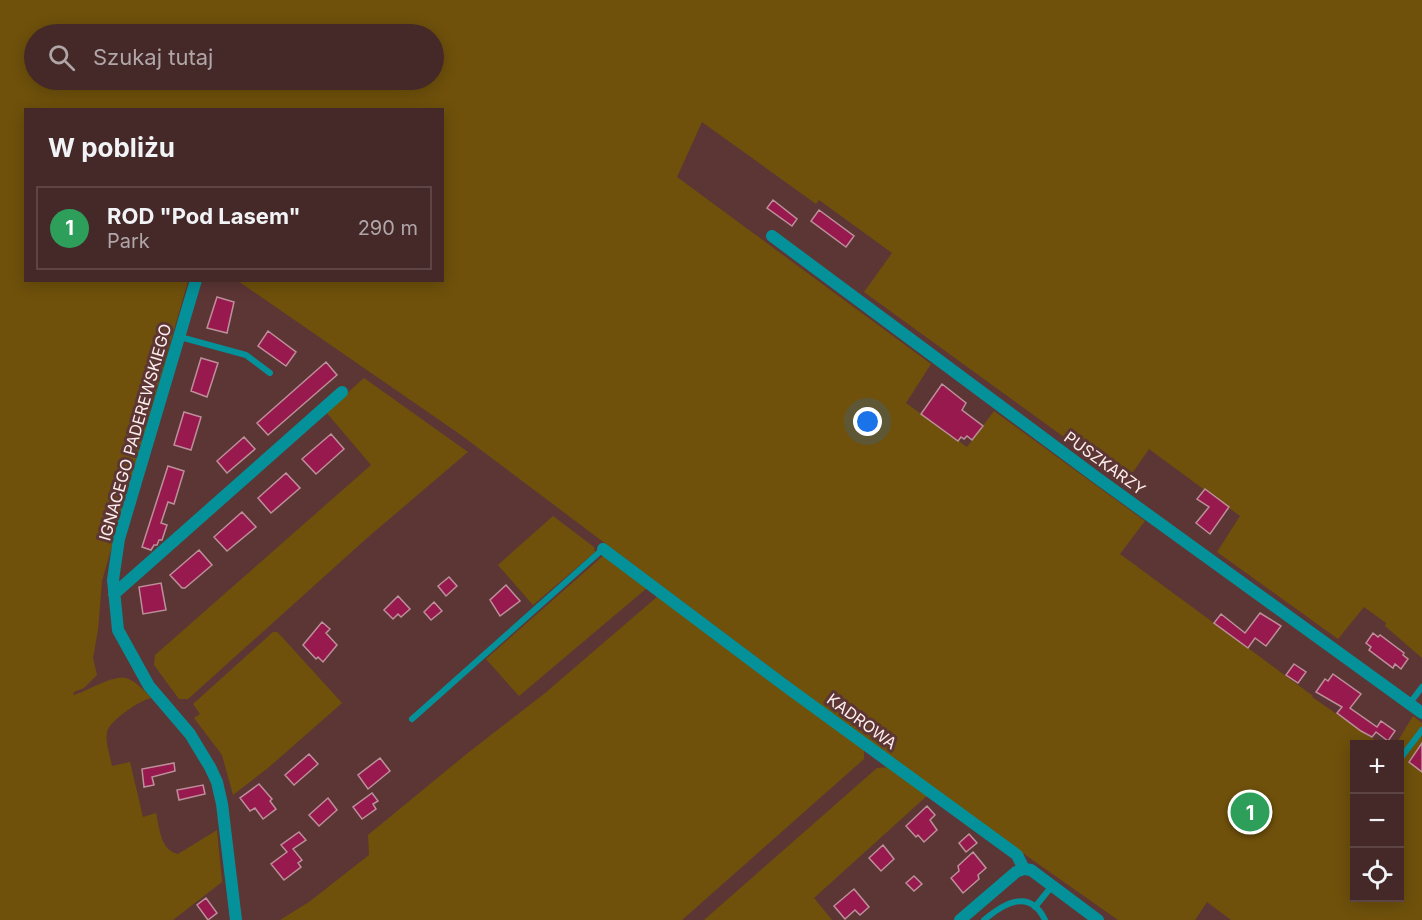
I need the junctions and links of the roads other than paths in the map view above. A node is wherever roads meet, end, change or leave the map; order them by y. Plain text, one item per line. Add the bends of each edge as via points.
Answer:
1 (772, 236) dead end
2 (195, 282) edge
3 (180, 337) junction
4 (270, 373) dead end
5 (342, 392) dead end
6 (603, 549) joint
7 (114, 594) junction
8 (1422, 687) edge
9 (1410, 704) junction
10 (1422, 712) edge
11 (412, 719) dead end
12 (1422, 730) edge
13 (1404, 754) edge
14 (1024, 869) junction
15 (1053, 886) junction
16 (1035, 907) junction
17 (236, 920) edge
18 (960, 920) edge
19 (984, 920) edge
20 (1045, 920) edge
21 (1098, 920) edge

1 - 9 street, PUSZKARZY
2 - 3 street, IGNACEGO PADEREWSKIEGO
3 - 4 lane via 246,356
3 - 7 street, IGNACEGO PADEREWSKIEGO via 119,539 113,571
5 - 7 street
6 - 11 lane
6 - 14 street, KADROWA via 1017,855
7 - 17 street, IGNACEGO PADEREWSKIEGO via 118,630 129,652 149,686 193,740 217,782
8 - 9 lane
9 - 10 street, PUSZKARZY
12 - 13 lane
14 - 15 street, KADROWA
14 - 18 street
15 - 16 lane
15 - 21 street, KADROWA
16 - 19 lane via 1022,901 1010,902
16 - 20 lane

